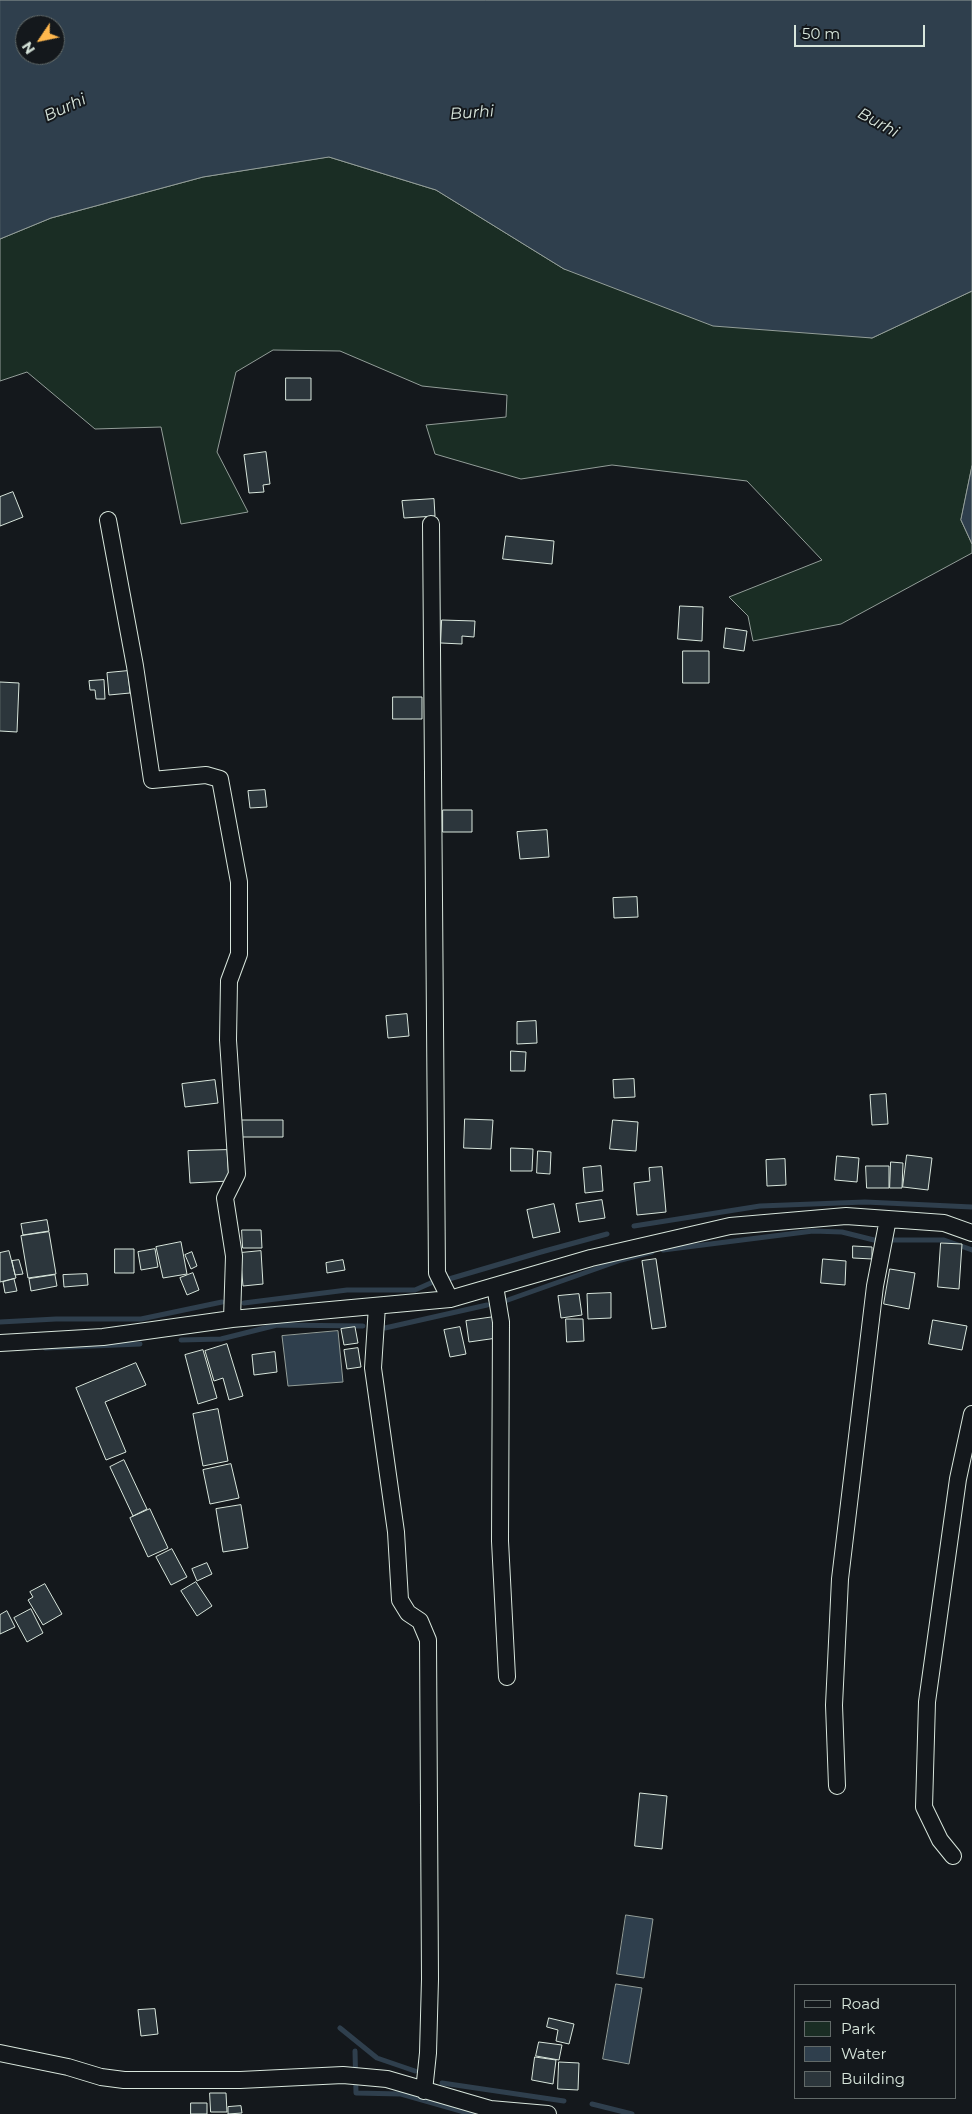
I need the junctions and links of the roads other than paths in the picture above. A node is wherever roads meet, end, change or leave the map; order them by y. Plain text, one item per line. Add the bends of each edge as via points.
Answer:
1 (108, 520) dead end
2 (431, 524) dead end
3 (888, 1219) junction
4 (972, 1233) edge
5 (495, 1286) junction
6 (450, 1299) junction
7 (377, 1306) junction
8 (232, 1319) junction
9 (0, 1343) edge
10 (972, 1414) edge
11 (507, 1677) dead end
12 (837, 1786) dead end
13 (953, 1856) dead end
14 (0, 2053) edge
15 (424, 2092) junction
16 (548, 2114) edge

1 - 8 street via 152,780 206,775 220,779 239,882 240,954 229,981 228,1040 237,1174 225,1198 234,1256
2 - 6 street via 437,1272
3 - 4 street via 944,1223
3 - 5 street via 846,1216 730,1226 591,1258
3 - 12 street via 875,1286 840,1579 834,1705
5 - 6 street
5 - 11 street via 501,1322 500,1541
6 - 7 street
7 - 8 street
7 - 15 street via 373,1368 396,1532 400,1600 408,1613 420,1621 428,1640 430,1980
8 - 9 street via 103,1337
10 - 13 street via 958,1479 927,1702 924,1807 940,1840
14 - 15 street via 124,2080 240,2080 343,2074 387,2079
15 - 16 street via 490,2110

